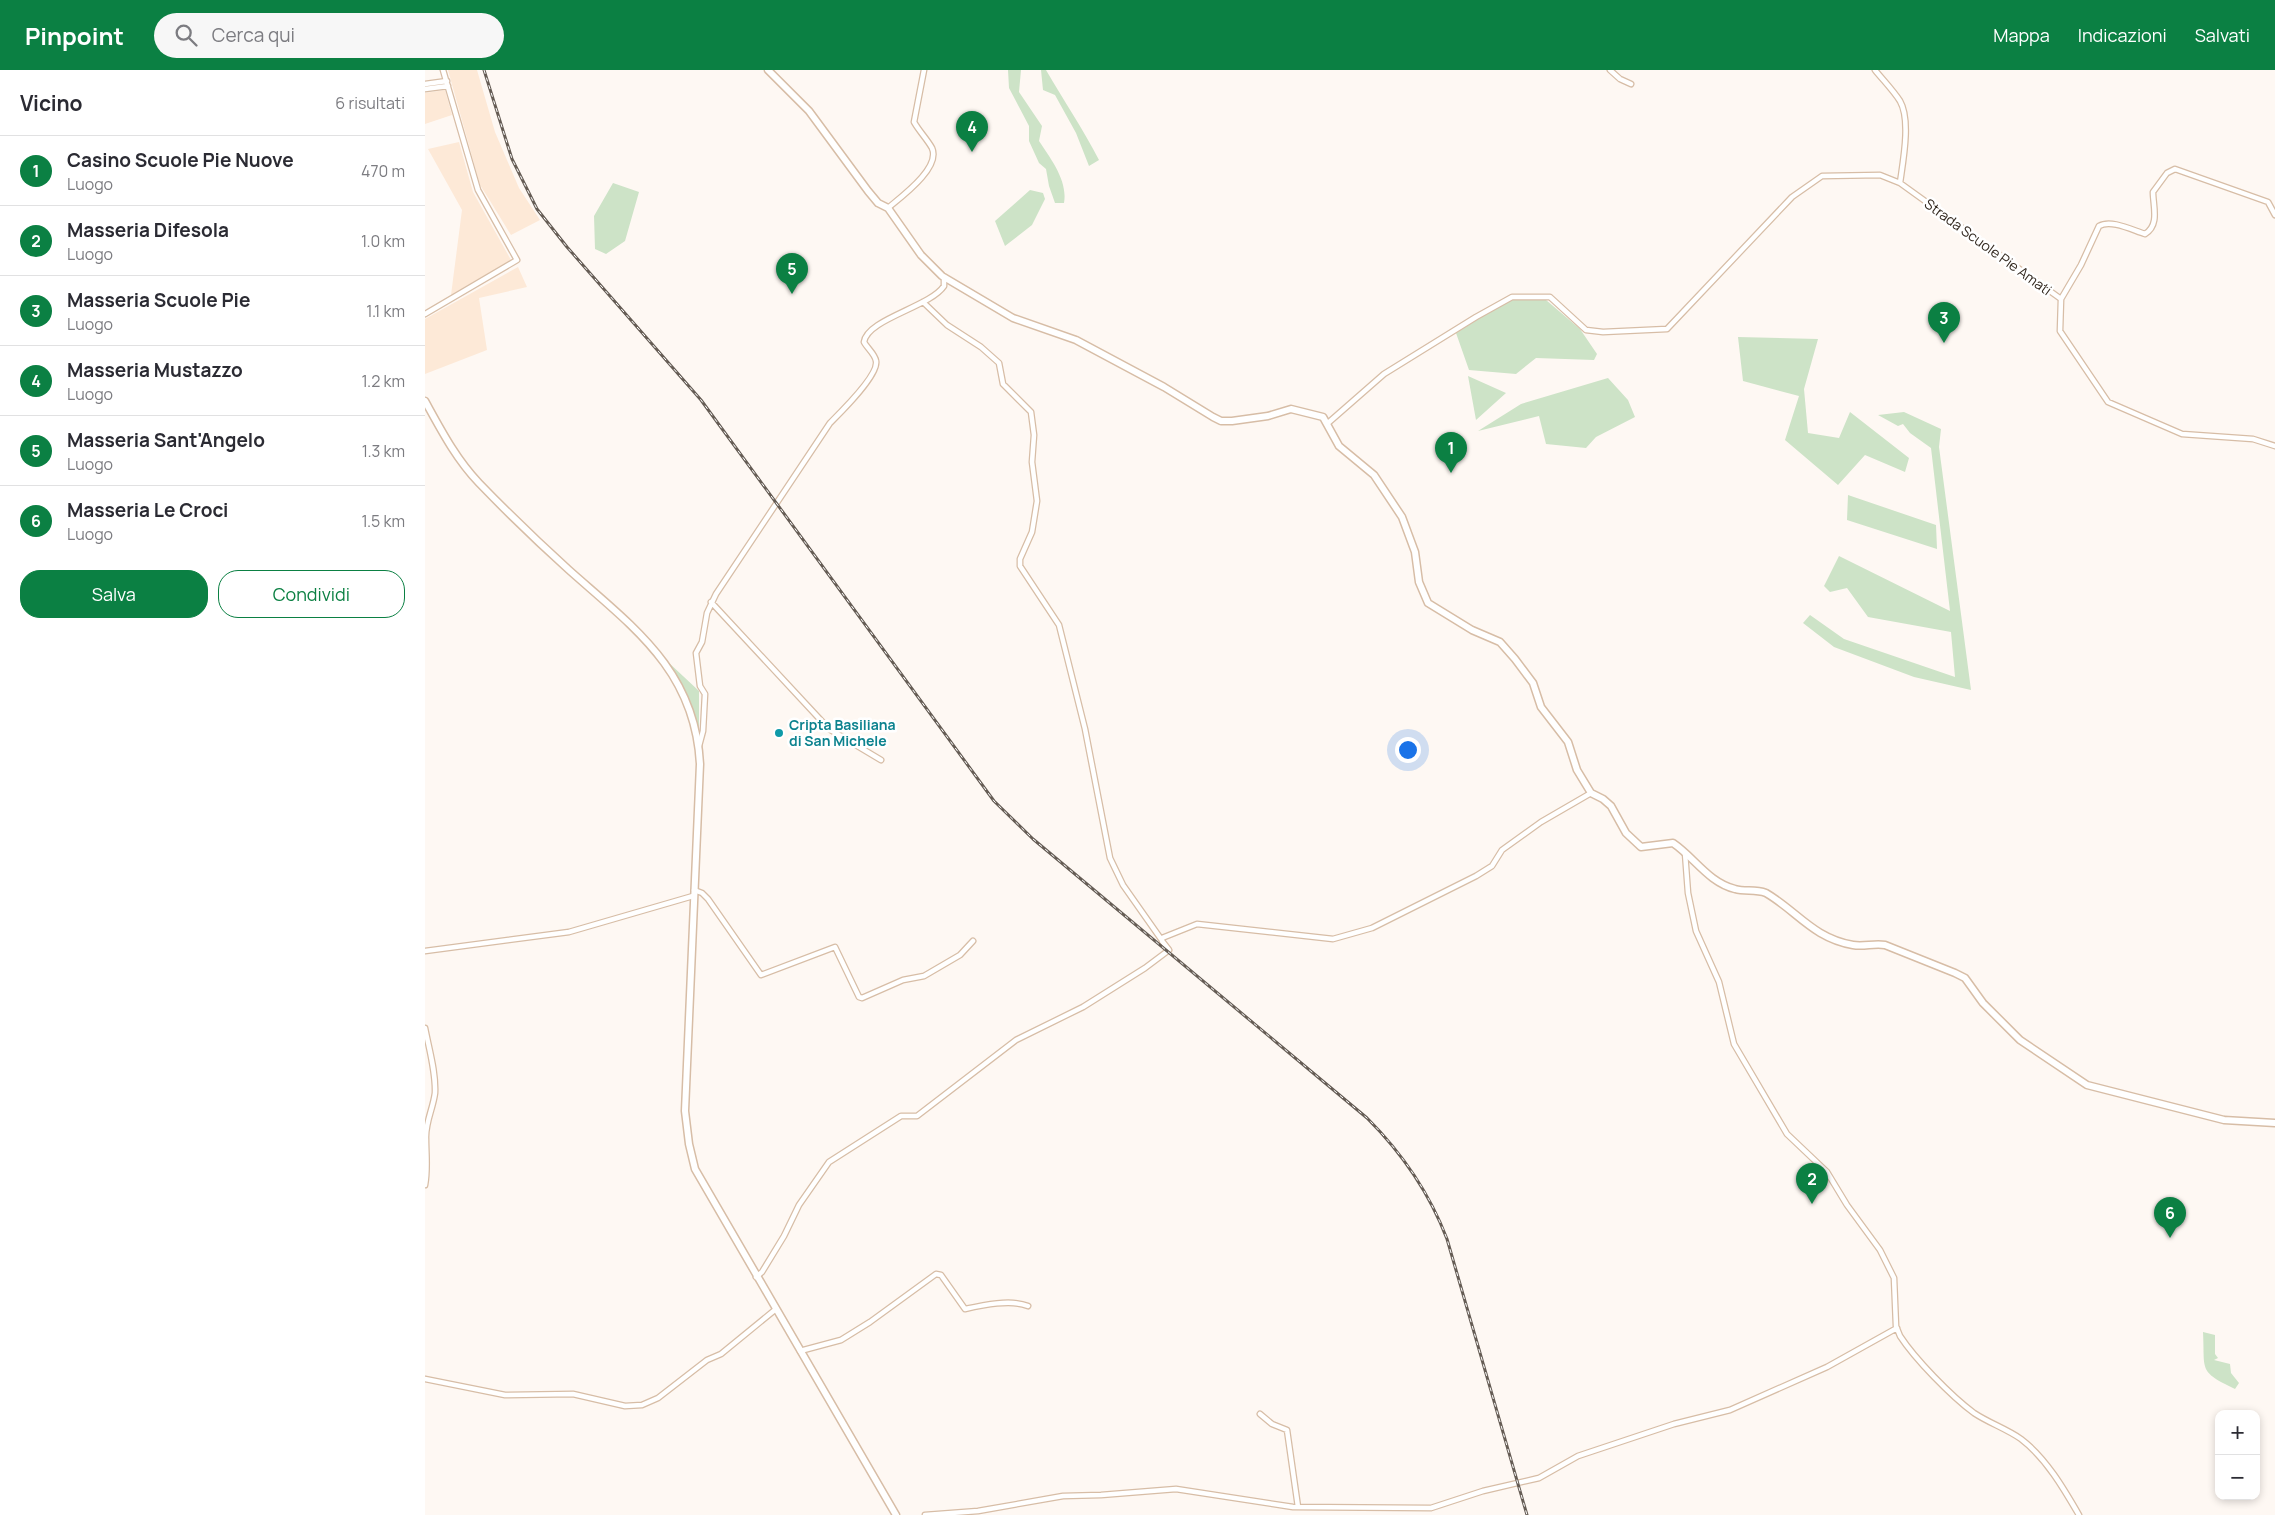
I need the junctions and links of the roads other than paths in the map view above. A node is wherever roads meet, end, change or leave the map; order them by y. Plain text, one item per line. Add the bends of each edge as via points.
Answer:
1 (443, 70) edge
2 (768, 70) edge
3 (925, 70) edge
4 (1610, 70) edge
5 (1875, 70) edge
6 (425, 84) edge
7 (447, 84) junction
8 (1631, 84) dead end
9 (425, 89) edge
10 (1900, 183) junction
11 (888, 208) junction
12 (2275, 215) edge
13 (944, 278) junction
14 (2061, 299) junction
15 (923, 302) junction
16 (425, 314) edge
17 (425, 401) edge
18 (1328, 423) junction
19 (2275, 446) edge
20 (711, 602) junction
21 (698, 747) junction
22 (881, 760) dead end
23 (1591, 793) junction
24 (1685, 853) junction
25 (693, 893) junction
26 (1161, 939) junction
27 (973, 941) dead end
28 (425, 951) edge
29 (425, 1028) edge
30 (2275, 1124) edge
31 (425, 1185) edge
32 (756, 1276) junction
33 (1028, 1306) dead end
34 (776, 1310) junction
35 (1897, 1328) junction
36 (800, 1351) junction
37 (425, 1379) edge
38 (1260, 1414) dead end
39 (1298, 1507) junction
40 (896, 1515) edge
41 (925, 1515) edge
42 (2079, 1515) edge

1 - 7 street
2 - 11 street via 809,111 878,203
3 - 11 street via 914,122 932,149 932,162 925,175
4 - 8 street
5 - 10 street via 1903,109 1905,142
6 - 7 street
7 - 9 street
7 - 16 street via 478,190 517,260
10 - 14 street, Strada Scuole Pie Amati
10 - 18 street, Strada Scuole Pie Amati via 1880,175 1822,176 1791,197 1667,329 1586,330 1550,297 1512,297 1384,374
11 - 13 street via 921,254
12 - 14 street via 2268,202 2175,169 2167,173 2153,192 2155,218 2148,232 2145,234 2104,223 2099,226 2081,266
13 - 15 street via 943,289
13 - 18 street via 1013,318 1076,340 1221,421 1268,416 1291,409 1323,417
14 - 19 street, Strada Scuole Pie Amati via 2060,331 2108,402 2182,434 2253,439
15 - 20 street via 877,326 865,336 864,342 876,358 876,368 846,409 830,423
15 - 26 street via 947,325 999,363 1003,384 1031,412 1035,434 1032,462 1037,501 1032,532 1019,566 1059,625 1087,738 1110,858 1123,885
17 - 21 street via 456,455 478,482 663,658 685,699
18 - 23 street via 1339,446 1374,475 1402,518 1415,552 1419,582 1428,604 1499,642 1515,658 1533,684 1541,707 1568,742 1577,770
20 - 21 street via 702,642 696,653 700,686 705,694 703,731
20 - 22 street via 829,729
21 - 25 street via 698,832
23 - 24 street via 1611,806 1627,833 1641,847 1673,843
23 - 26 street via 1541,822 1502,850 1492,866 1476,876 1361,932 1327,939 1197,924
24 - 30 street via 1704,872 1726,886 1765,893 1809,928 1855,945 1885,944 1965,978 1988,1008 2020,1040 2087,1085 2224,1120
24 - 35 street via 1688,893 1696,931 1719,982 1734,1044 1787,1134 1827,1172 1879,1250 1894,1278
25 - 27 street via 703,893 708,899 761,975 835,947 862,998 903,980 924,976 960,955
25 - 28 street via 569,932
25 - 32 street via 685,1111 689,1144 695,1169
26 - 32 street via 1169,950 1151,963 1083,1007 1016,1040 917,1116 901,1116 831,1160
29 - 31 street via 435,1093 427,1122
32 - 34 street
33 - 36 street via 1022,1303 989,1303 965,1309 937,1274 841,1340
34 - 36 street
34 - 37 street via 659,1398 642,1405 625,1406 573,1394 505,1396
35 - 39 street via 1827,1367 1730,1410 1674,1424 1578,1456 1533,1480 1425,1509
35 - 42 street via 1903,1342 1962,1403 2032,1449
36 - 40 street
38 - 39 street via 1287,1430
39 - 41 street via 1177,1489 1063,1496 968,1512

